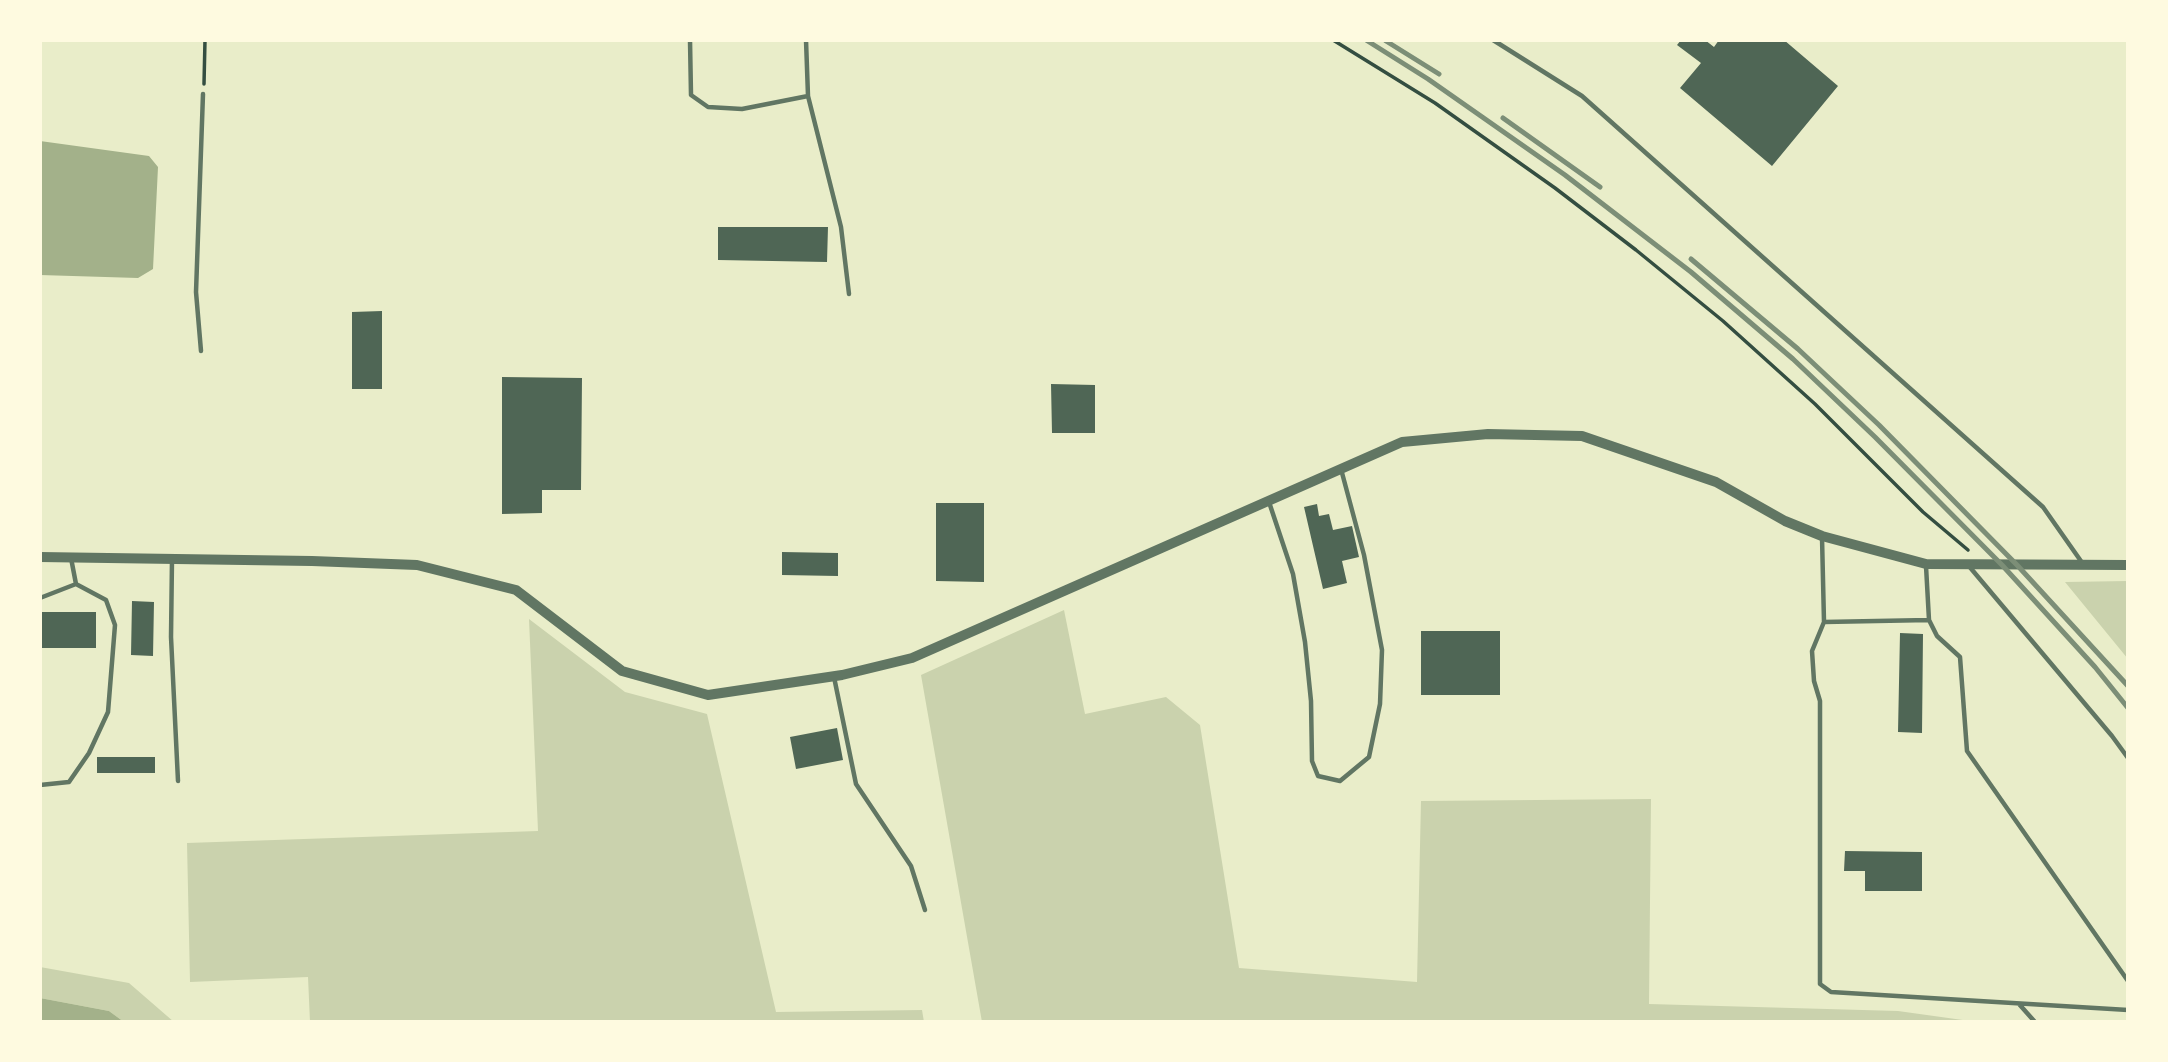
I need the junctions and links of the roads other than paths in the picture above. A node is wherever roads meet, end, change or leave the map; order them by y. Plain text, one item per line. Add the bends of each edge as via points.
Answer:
1 (690, 40) edge
2 (806, 40) edge
3 (1493, 40) edge
4 (203, 94) road end
5 (808, 96) junction
6 (849, 294) dead end
7 (201, 351) dead end
8 (1341, 469) junction
9 (1268, 501) junction
10 (1822, 537) junction
11 (40, 557) edge
12 (70, 557) junction
13 (172, 559) junction
14 (1926, 564) junction
15 (1970, 565) junction
16 (2084, 565) junction
17 (2128, 565) edge
18 (76, 584) junction
19 (40, 598) edge
20 (1928, 620) junction
21 (1824, 622) junction
22 (834, 677) junction
23 (2128, 758) edge
24 (178, 781) dead end
25 (40, 785) edge
26 (925, 910) dead end
27 (2128, 981) edge
28 (2018, 1003) junction
29 (2128, 1010) edge
30 (2035, 1022) edge

1 - 5 lane via 691,95 708,107 742,109
2 - 5 lane
3 - 16 lane via 1582,96 2043,507
4 - 7 lane via 196,292
5 - 6 lane via 841,227
8 - 9 street
8 - 9 lane via 1382,650 1380,704 1368,757 1339,781 1318,776 1312,761 1305,642 1293,573
8 - 10 street via 1402,442 1488,434 1582,436 1716,482
9 - 22 street via 912,658
10 - 14 street
10 - 21 lane
11 - 12 street
12 - 13 street
12 - 18 lane
13 - 22 street via 417,565 516,590 622,671 708,695
13 - 24 lane
14 - 15 street
14 - 20 lane
15 - 16 street
15 - 23 lane
16 - 17 street
18 - 19 lane
18 - 25 lane via 106,600 115,625 108,712 69,782
20 - 21 lane
20 - 27 lane via 1937,636 1960,657 1967,751
21 - 28 lane via 1812,651 1821,701 1821,984 1831,992
22 - 26 lane via 856,784 911,866
28 - 29 lane
28 - 30 lane

